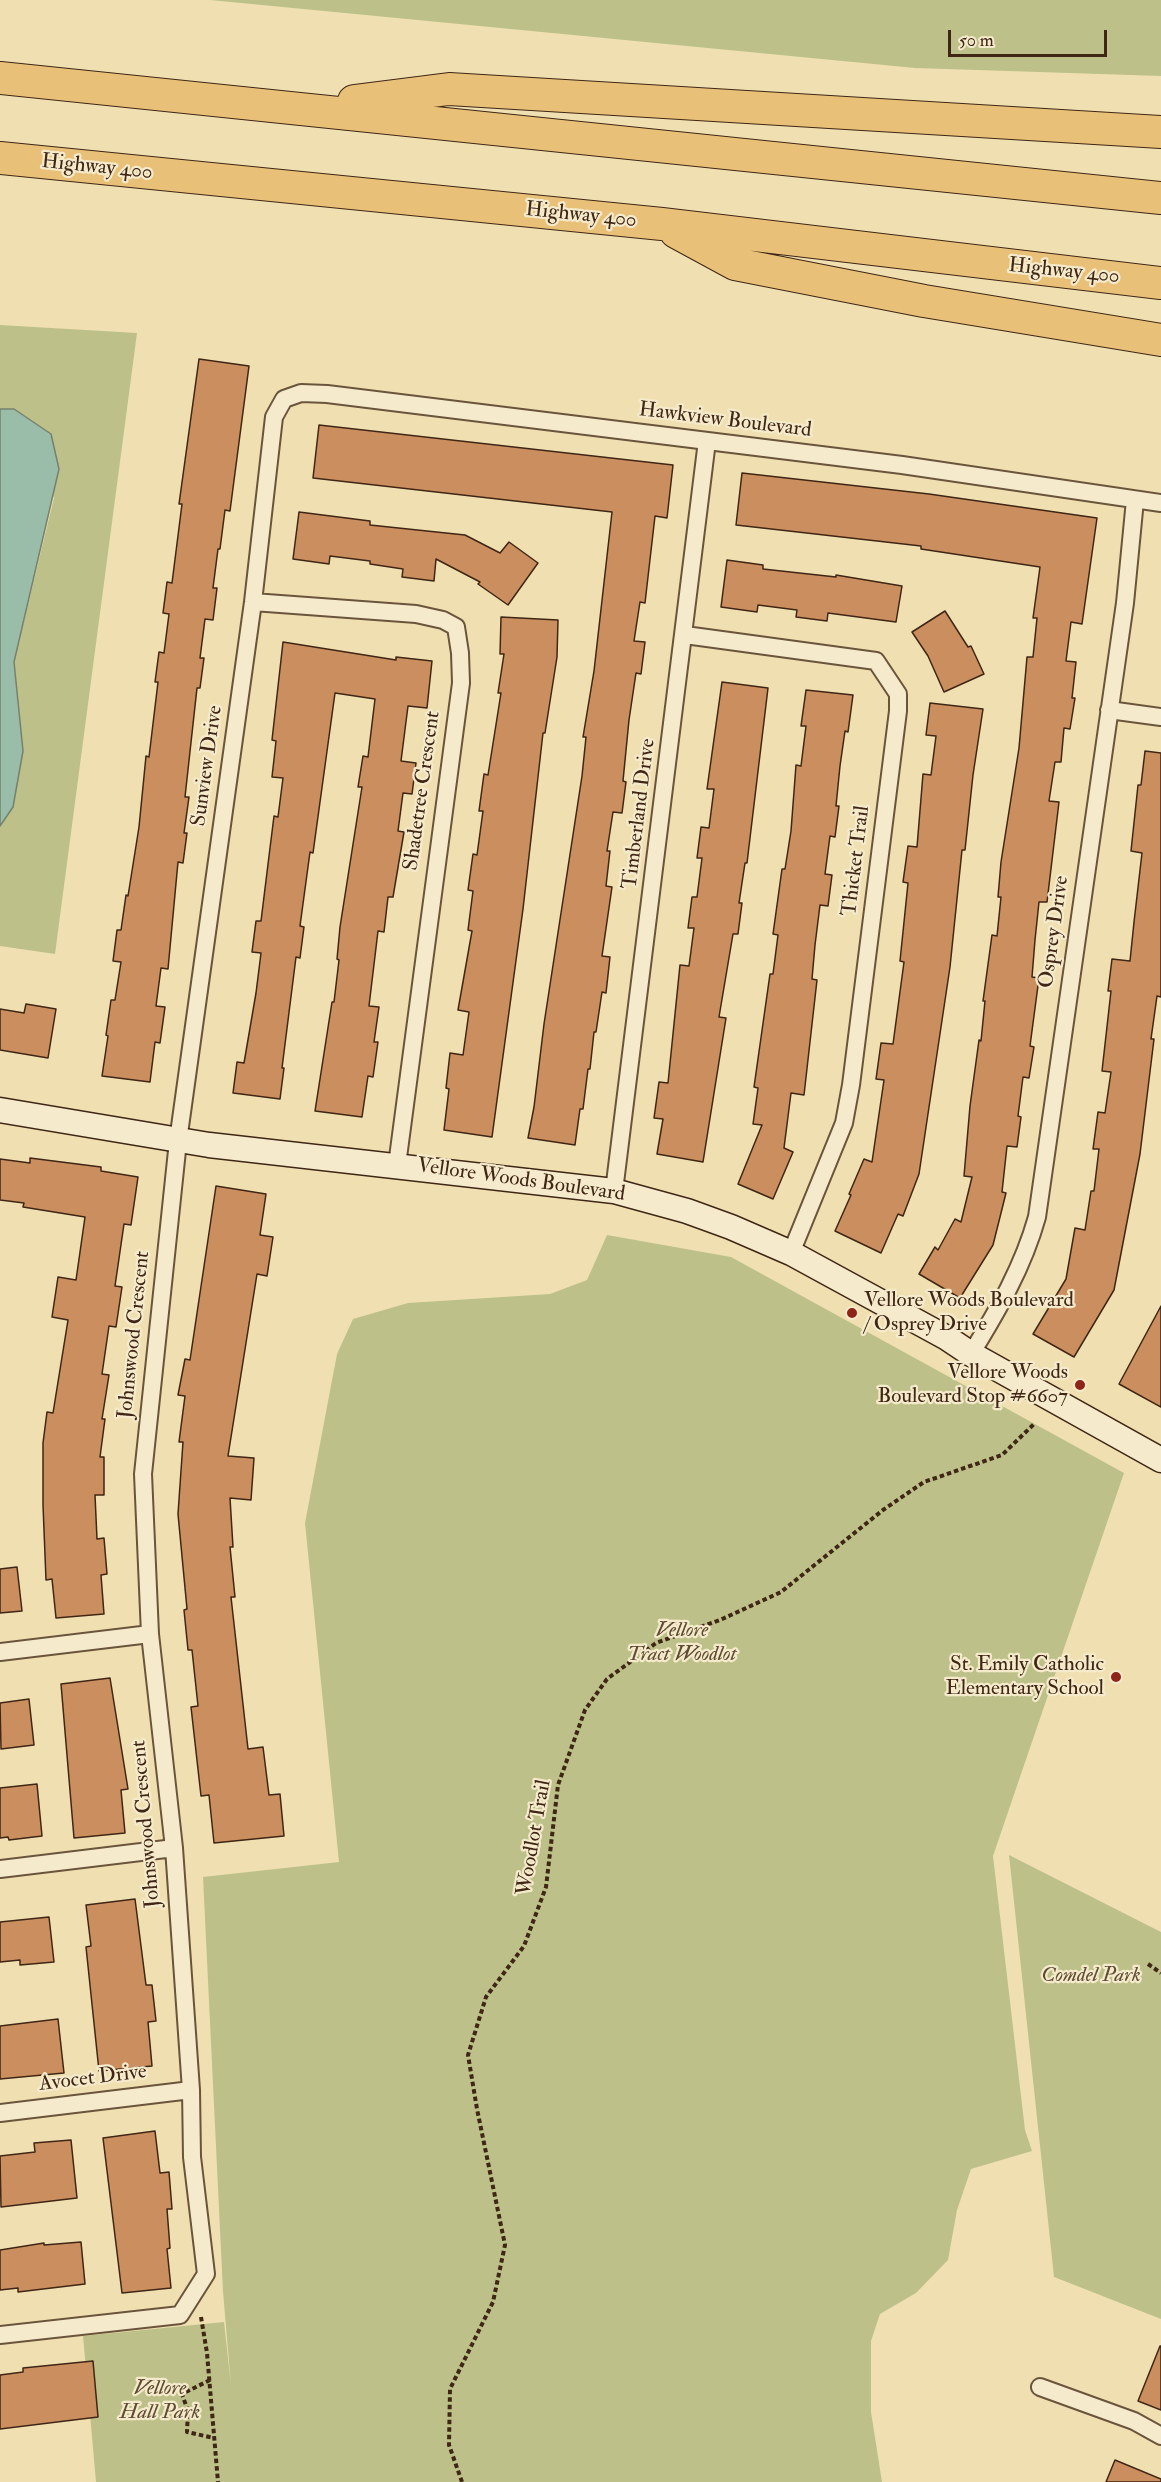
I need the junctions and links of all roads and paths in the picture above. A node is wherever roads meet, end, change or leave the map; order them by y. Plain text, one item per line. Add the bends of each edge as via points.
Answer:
1 (0, 78) edge
2 (297, 107) junction
3 (1161, 132) edge
4 (0, 158) edge
5 (1161, 198) edge
6 (662, 224) junction
7 (1161, 283) edge
8 (1161, 340) edge
9 (284, 399) joint
10 (707, 441) junction
11 (1135, 500) junction
12 (1161, 503) edge
13 (253, 602) junction
14 (685, 634) junction
15 (1109, 710) junction
16 (1161, 717) edge
17 (0, 1110) edge
18 (178, 1141) junction
19 (397, 1165) junction
20 (614, 1191) junction
21 (791, 1253) junction
22 (971, 1354) junction
23 (1034, 1424) dead end
24 (1161, 1460) edge
25 (150, 1634) junction
26 (0, 1652) edge
27 (174, 1848) junction
28 (0, 1869) edge
29 (1148, 1964) dead end
30 (1161, 1973) edge
31 (191, 2090) junction
32 (0, 2113) edge
33 (196, 2289) junction
34 (0, 2335) edge
35 (210, 2380) junction
36 (1040, 2387) dead end
37 (1161, 2436) edge
38 (214, 2438) junction
39 (218, 2482) edge
40 (462, 2482) edge

1 - 2 highway
2 - 3 highway via 449,89
2 - 5 highway
4 - 6 highway, Highway 400
6 - 7 highway, Highway 400
6 - 8 highway via 735,264 924,301
9 - 10 street, Hawkview Boulevard via 301,393 327,394
9 - 13 street, Sunview Drive via 274,417
10 - 11 street, Hawkview Boulevard
10 - 14 street, Timberland Drive
11 - 12 street, Hawkview Boulevard
11 - 15 street, Osprey Drive
13 - 18 street, Sunview Drive
13 - 19 street, Shadetree Crescent via 416,614 456,627 461,683
14 - 20 street, Timberland Drive
14 - 21 street, Thicket Trail via 876,661 898,694 848,1104 844,1123
15 - 16 street
15 - 22 street, Osprey Drive via 1037,1217 1013,1282
17 - 18 street, Vellore Woods Boulevard
18 - 19 street, Vellore Woods Boulevard
18 - 25 street, Johnswood Crescent via 143,1474
19 - 20 street, Vellore Woods Boulevard
20 - 21 street, Vellore Woods Boulevard via 720,1223
21 - 22 street, Vellore Woods Boulevard
22 - 24 street, Vellore Woods Boulevard
23 - 40 path, Woodlot Trail via 1002,1455 924,1482 781,1592 656,1643 607,1679 585,1710 558,1785 546,1887 524,1946 486,1997 468,2055 505,2245 493,2302 450,2389 449,2445
25 - 26 street
25 - 27 street, Johnswood Crescent
27 - 28 street
27 - 31 street, Johnswood Crescent
29 - 30 path
31 - 32 street, Avocet Drive
31 - 33 street, Johnswood Crescent via 192,2157 206,2274
33 - 34 street, Johnswood Crescent via 180,2315
33 - 35 path
35 - 38 path
35 - 38 path via 182,2394 188,2411 187,2432
36 - 37 street via 1134,2421
38 - 39 path

